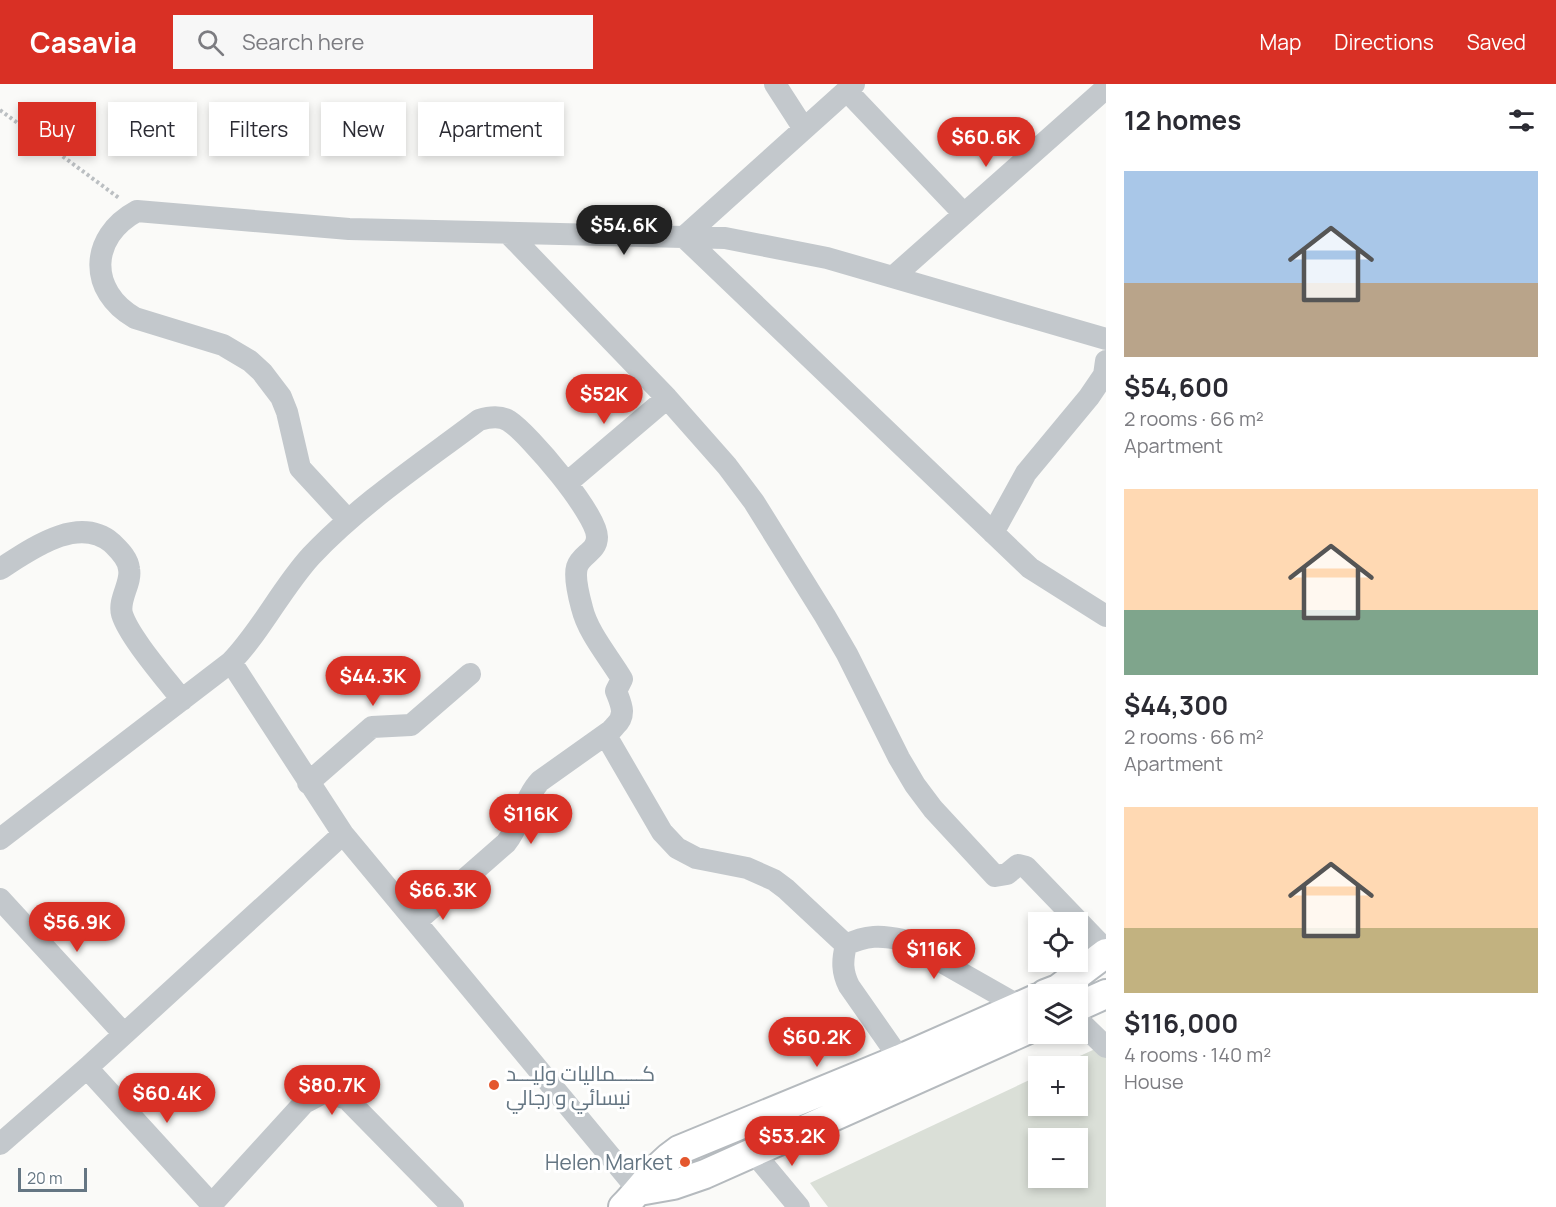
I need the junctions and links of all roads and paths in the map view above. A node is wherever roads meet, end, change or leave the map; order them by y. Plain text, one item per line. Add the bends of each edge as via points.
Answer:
1 (775, 84) edge
2 (850, 87) edge
3 (1106, 88) edge
4 (0, 110) edge
5 (804, 129) junction
6 (136, 211) junction
7 (964, 214) junction
8 (508, 233) junction
9 (684, 237) junction
10 (893, 278) junction
11 (1106, 339) edge
12 (1106, 361) edge
13 (667, 398) junction
14 (567, 483) junction
15 (348, 520) junction
16 (993, 533) junction
17 (0, 569) edge
18 (1106, 616) edge
19 (231, 662) junction
20 (470, 674) dead end
21 (182, 700) junction
22 (609, 732) junction
23 (308, 783) junction
24 (343, 834) junction
25 (0, 839) edge
26 (0, 899) edge
27 (417, 921) junction
28 (846, 945) junction
29 (1106, 951) edge
30 (1064, 984) edge
31 (1106, 994) edge
32 (1088, 1002) edge
33 (1028, 1008) edge
34 (1028, 1011) edge
35 (1028, 1012) edge
36 (1088, 1030) edge
37 (124, 1034) junction
38 (1106, 1047) edge
39 (900, 1059) junction
40 (87, 1068) junction
41 (0, 1144) edge
42 (754, 1153) junction
43 (631, 1199) edge
44 (213, 1205) edge
45 (453, 1207) edge
46 (799, 1207) edge

1 - 5 street
2 - 5 street
2 - 7 street
3 - 7 street
4 - 6 path
5 - 9 street
6 - 8 street via 350,229
6 - 15 street via 114,227 102,251 101,278 113,302 135,318 223,345 262,372 287,412 300,468
7 - 10 street
8 - 9 street
8 - 13 street
9 - 10 street via 725,238 827,258
9 - 16 street
10 - 11 street
12 - 16 street via 1104,375 1026,473
13 - 14 street
13 - 29 street via 727,466 778,540 847,654 899,759 933,809 995,876 1007,874 1018,865 1026,867
14 - 15 street via 510,422 487,417
14 - 22 street via 597,538 592,551 577,567 584,615 622,680 616,692 622,716
15 - 19 street via 309,558
16 - 18 street via 1030,568
17 - 21 street via 42,542 76,532 104,537 122,552 130,570 121,612 128,627
19 - 21 street
19 - 23 street
20 - 23 street via 411,725 372,727
21 - 25 street
22 - 27 street via 540,781 506,843
22 - 28 street via 609,742 669,841 696,858 747,868 774,880
23 - 24 street
24 - 27 street
24 - 37 street
26 - 37 street
27 - 43 street
28 - 33 street via 861,937 903,940
28 - 39 street via 842,964 849,986
29 - 30 main road
31 - 32 main road
34 - 39 main road
35 - 42 main road
36 - 38 street
37 - 40 street
39 - 43 main road via 680,1150 656,1167
40 - 41 street
40 - 44 street
42 - 43 main road
42 - 46 street
44 - 45 street via 304,1102 325,1092 347,1099

